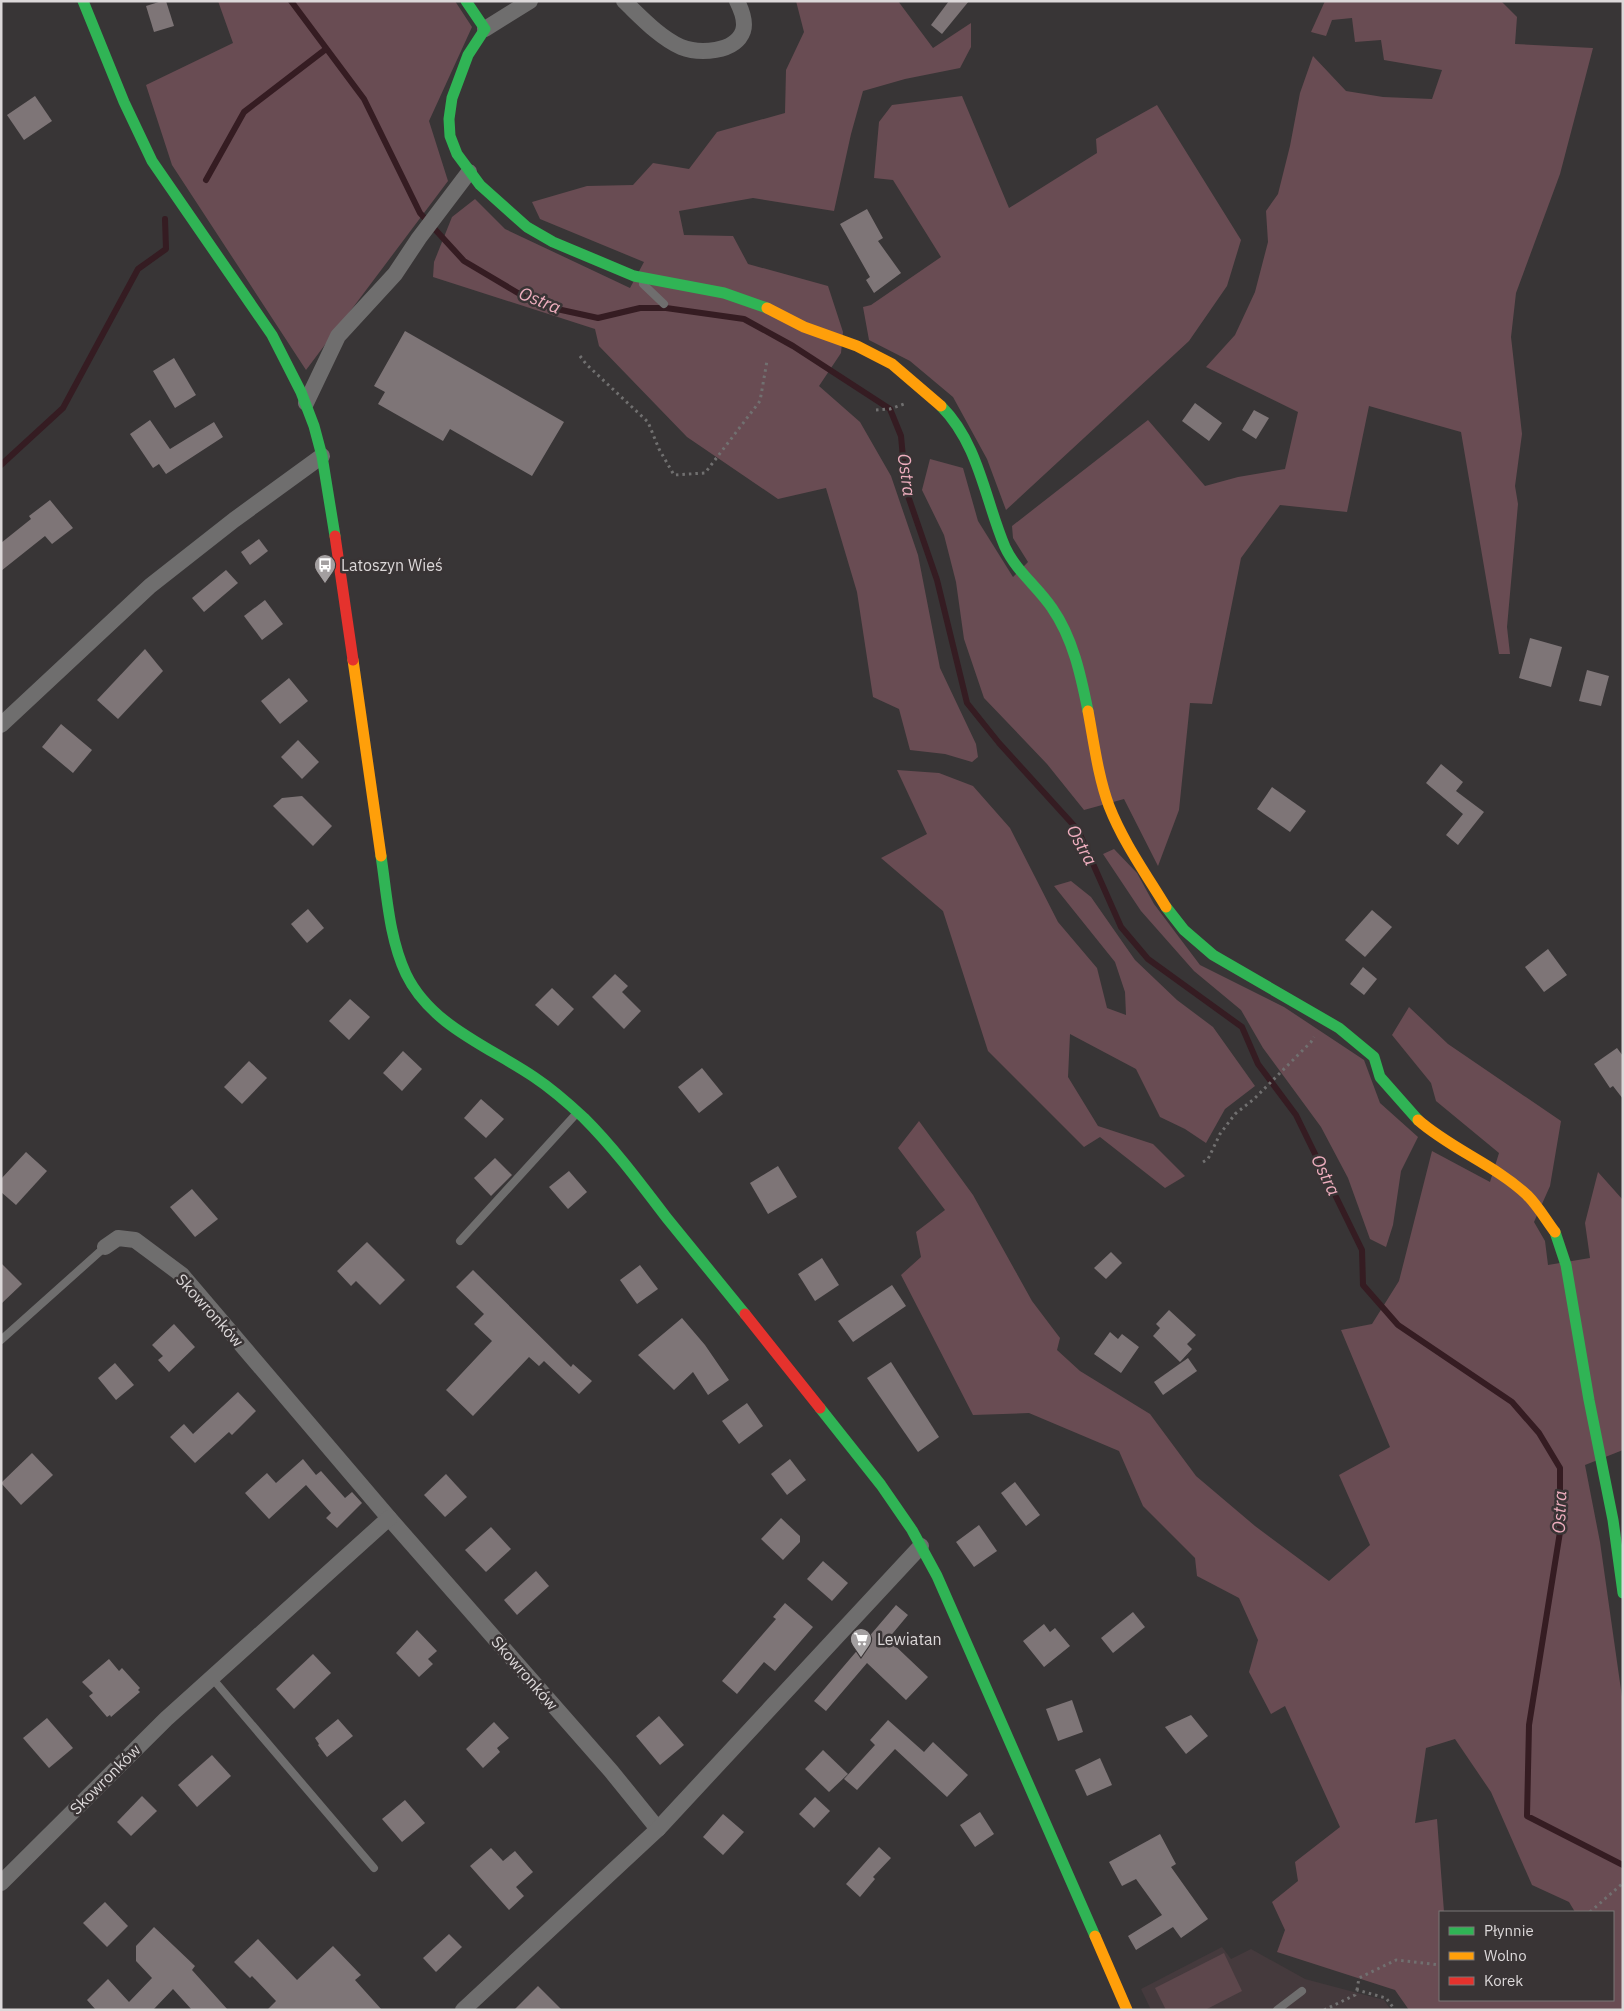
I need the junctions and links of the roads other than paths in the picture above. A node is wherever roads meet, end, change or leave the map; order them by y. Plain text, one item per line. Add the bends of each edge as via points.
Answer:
1 (83, 1) edge
2 (466, 1) edge
3 (530, 1) edge
4 (624, 1) edge
5 (737, 1) edge
6 (485, 30) junction
7 (470, 172) junction
8 (634, 276) junction
9 (664, 304) dead end
10 (306, 404) junction
11 (322, 456) junction
12 (1, 725) edge
13 (578, 1113) junction
14 (460, 1241) dead end
15 (105, 1247) joint
16 (1, 1340) edge
17 (389, 1518) junction
18 (921, 1546) junction
19 (1623, 1593) edge
20 (212, 1678) junction
21 (658, 1829) junction
22 (374, 1868) dead end
23 (1, 1883) edge
24 (1302, 1991) dead end
25 (463, 2010) edge
26 (1127, 2010) edge
27 (1277, 2010) edge

1 - 10 street via 114,80 152,161 272,335
2 - 6 street
3 - 6 street
4 - 5 street via 668,40 683,48 702,50 719,49 734,43 743,31
6 - 7 street via 468,55 452,98 449,119 450,136 457,154
7 - 8 street via 527,227 553,242
7 - 10 street via 395,274 338,336
8 - 9 lane
8 - 19 street via 724,293 857,346 892,364 943,408 957,426 978,466 1006,549 1062,624 1081,674 1109,805 1119,829 1170,913 1199,944 1228,965 1339,1028 1374,1057 1380,1077 1422,1124 1526,1194 1555,1233 1566,1265 1613,1520
10 - 11 street
11 - 12 street via 150,586
11 - 13 street via 391,922 401,962 414,988 437,1014 535,1077
13 - 14 lane
13 - 18 street via 646,1192 881,1485
15 - 16 lane, Skowronków
15 - 17 street, Skowronków via 118,1238 135,1240 182,1275
17 - 20 street, Skowronków
17 - 21 street, Skowronków
18 - 21 street
18 - 26 street
20 - 22 lane
20 - 23 street, Skowronków via 166,1719
21 - 25 street
24 - 27 lane

